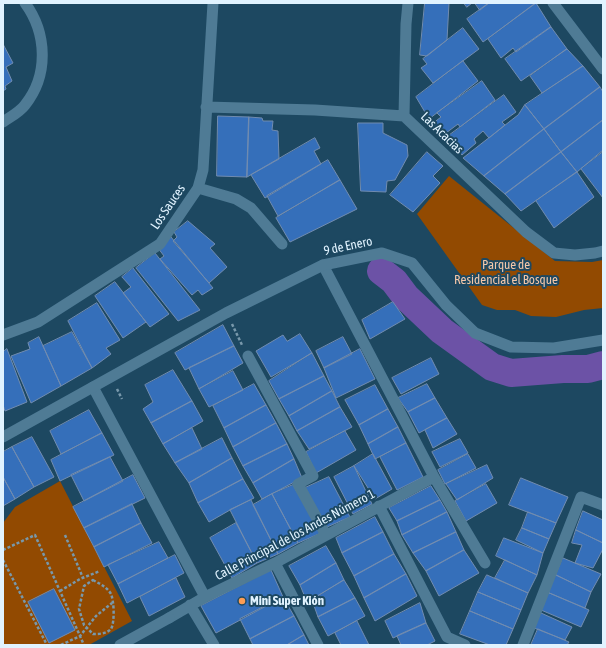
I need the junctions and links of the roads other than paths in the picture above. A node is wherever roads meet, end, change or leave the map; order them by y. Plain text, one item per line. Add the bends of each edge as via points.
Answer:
1 (25, 3) edge
2 (213, 3) edge
3 (408, 3) edge
4 (553, 3) edge
5 (603, 69) edge
6 (206, 107) junction
7 (404, 116) junction
8 (3, 122) edge
9 (198, 188) junction
10 (282, 244) dead end
11 (603, 251) edge
12 (323, 265) junction
13 (3, 335) edge
14 (603, 340) edge
15 (248, 356) road end
16 (93, 387) junction
17 (3, 437) edge
18 (434, 477) junction
19 (603, 505) edge
20 (379, 506) junction
21 (326, 535) junction
22 (275, 563) junction
23 (485, 563) dead end
24 (205, 597) junction
25 (190, 605) junction
26 (120, 645) edge
27 (214, 645) edge
28 (318, 645) edge
29 (465, 645) edge
30 (523, 645) edge

1 - 8 street via 39,30 44,55 38,83 25,106
2 - 6 street, Los Sauces
3 - 7 street
4 - 5 street
6 - 7 street, Las Acacias
6 - 9 street, Los Sauces via 202,170
7 - 11 street, Las Acacias via 526,232 554,253 575,255
9 - 10 street via 236,199 251,208
9 - 13 street, Los Sauces via 160,244 38,322
12 - 14 street, 9 de Enero via 382,253 412,263 446,305 475,333 511,348 554,348
12 - 16 street, 9 de Enero via 226,313
12 - 18 street
15 - 21 street via 313,476 298,484
16 - 17 street, 9 de Enero
16 - 24 street
18 - 20 street, Calle Principal de los Andes Número 1
18 - 23 street
19 - 30 street via 580,498
20 - 21 street, Calle Principal de los Andes Número 1
20 - 29 street via 447,637
21 - 22 street, Calle Principal de los Andes Número 1
22 - 24 street, Calle Principal de los Andes Número 1
22 - 28 street
24 - 25 street, Calle Principal de los Andes Número 1
25 - 26 street, Calle Principal de los Andes Número 1
25 - 27 street

